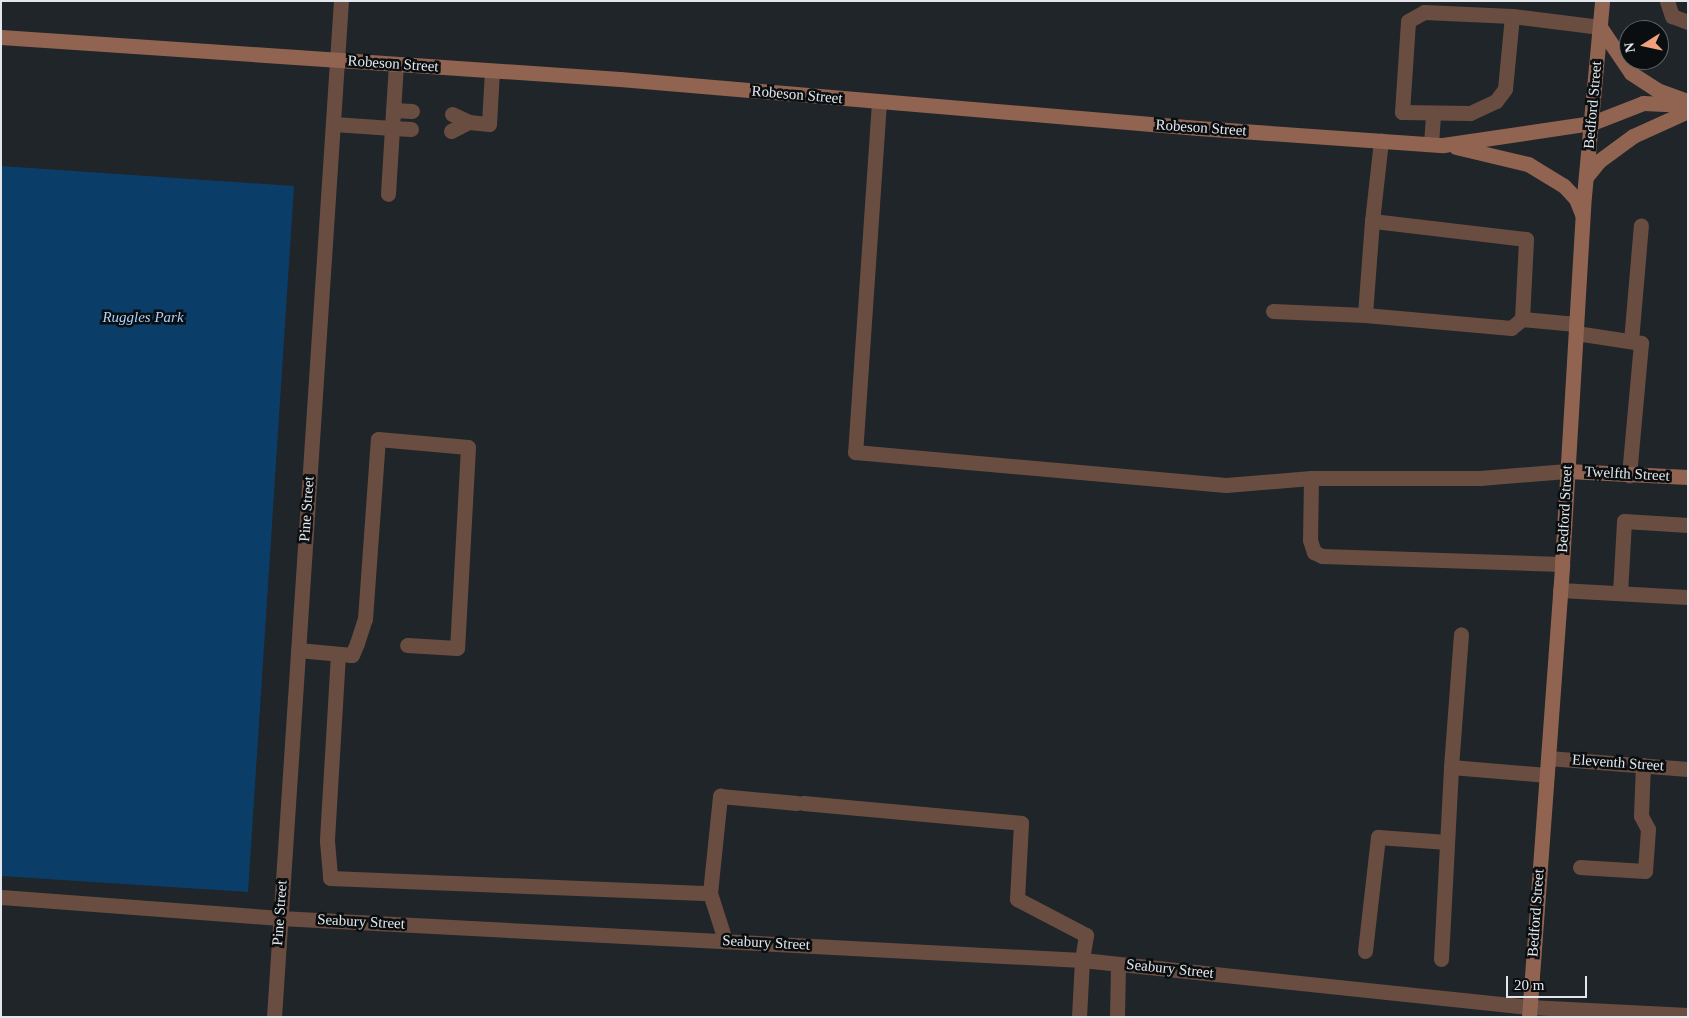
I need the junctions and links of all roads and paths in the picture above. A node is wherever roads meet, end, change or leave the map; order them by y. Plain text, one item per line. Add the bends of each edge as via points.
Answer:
1 (341, 1) edge
2 (1602, 1) edge
3 (1667, 1) edge
4 (1512, 16) junction
5 (1688, 22) edge
6 (1600, 27) junction
7 (1, 37) edge
8 (337, 60) junction
9 (396, 64) junction
10 (492, 71) junction
11 (1688, 101) edge
12 (878, 102) junction
13 (1688, 105) edge
14 (393, 110) junction
15 (412, 111) dead end
16 (1688, 111) edge
17 (452, 114) dead end
18 (1433, 114) junction
19 (469, 122) junction
20 (1592, 123) junction
21 (334, 124) junction
22 (392, 128) junction
23 (411, 129) dead end
24 (451, 131) dead end
25 (1381, 141) junction
26 (1437, 144) junction
27 (1586, 178) junction
28 (388, 194) dead end
29 (1583, 215) junction
30 (1372, 222) junction
31 (1641, 225) dead end
32 (1273, 311) dead end
33 (1365, 315) junction
34 (1522, 319) junction
35 (1576, 328) junction
36 (1631, 341) junction
37 (1567, 471) junction
38 (1629, 474) junction
39 (1688, 477) edge
40 (1311, 478) junction
41 (1688, 525) edge
42 (1562, 564) junction
43 (1560, 590) junction
44 (1620, 593) junction
45 (1688, 597) edge
46 (1461, 634) dead end
47 (407, 645) dead end
48 (298, 650) junction
49 (338, 654) junction
50 (1548, 758) junction
51 (1643, 766) junction
52 (1451, 767) junction
53 (1688, 769) edge
54 (1547, 775) junction
55 (1448, 842) junction
56 (1580, 867) dead end
57 (710, 893) junction
58 (1, 897) edge
59 (280, 918) junction
60 (725, 940) junction
61 (1365, 951) dead end
62 (1441, 959) dead end
63 (1082, 960) junction
64 (1118, 964) junction
65 (1529, 1012) edge
66 (1595, 1013) edge
67 (1688, 1015) edge
68 (274, 1017) edge
69 (1079, 1017) edge
70 (1117, 1017) edge

1 - 8 street, Pine Street
2 - 6 main road, Bedford Street
3 - 5 street via 1672,16
4 - 6 street
4 - 18 street via 1505,89 1496,101 1470,113
4 - 18 street via 1424,12 1408,21 1402,112
6 - 11 main road via 1631,73 1657,90
6 - 20 main road, Bedford Street
7 - 8 main road, Robeson Street
8 - 9 main road, Robeson Street
8 - 21 street, Pine Street
9 - 10 main road, Robeson Street
9 - 14 street
10 - 12 main road, Robeson Street
10 - 19 street via 489,124
12 - 25 main road, Robeson Street
12 - 40 street via 855,452 1226,485
13 - 20 main road, Robeson Street via 1643,103
14 - 15 street
14 - 22 street
16 - 27 main road via 1634,136 1599,161
17 - 19 street
18 - 26 street
19 - 24 street
20 - 26 main road, Robeson Street
20 - 27 main road, Bedford Street
21 - 22 street
21 - 48 street, Pine Street
22 - 23 street
22 - 28 street
25 - 26 main road, Robeson Street
25 - 30 street
26 - 29 main road via 1528,164 1564,186 1576,198
27 - 29 main road, Bedford Street
29 - 35 main road, Bedford Street
30 - 33 street
30 - 34 street via 1526,239
31 - 36 street
32 - 33 street
33 - 34 street via 1512,328
34 - 35 street
35 - 36 street
35 - 37 main road, Bedford Street
36 - 38 street via 1641,342
37 - 38 main road, Twelfth Street
37 - 40 street via 1480,478
37 - 42 main road, Bedford Street
38 - 39 main road, Twelfth Street
40 - 42 street via 1310,540 1314,552 1322,556
41 - 44 street via 1624,521
42 - 43 main road, Bedford Street
43 - 44 street
43 - 50 main road, Bedford Street
44 - 45 street
46 - 52 street
47 - 49 street via 458,648 468,447 378,439 362,643 352,655
48 - 49 street
48 - 59 street, Pine Street
49 - 57 street via 327,841 330,878
50 - 51 street, Eleventh Street
50 - 54 main road, Bedford Street
51 - 53 street, Eleventh Street
51 - 56 street via 1641,816 1648,830 1645,871
52 - 54 street
52 - 55 street
54 - 65 main road, Bedford Street
55 - 61 street via 1378,837
55 - 62 street
57 - 60 street
57 - 63 street via 720,796 1021,823 1017,899 1086,935
58 - 59 street, Seabury Street
59 - 60 street, Seabury Street
59 - 68 street, Pine Street
60 - 63 street, Seabury Street
63 - 64 street, Seabury Street
63 - 69 street
64 - 65 street, Seabury Street
64 - 70 street
65 - 66 street, Seabury Street
66 - 67 street, Seabury Street

